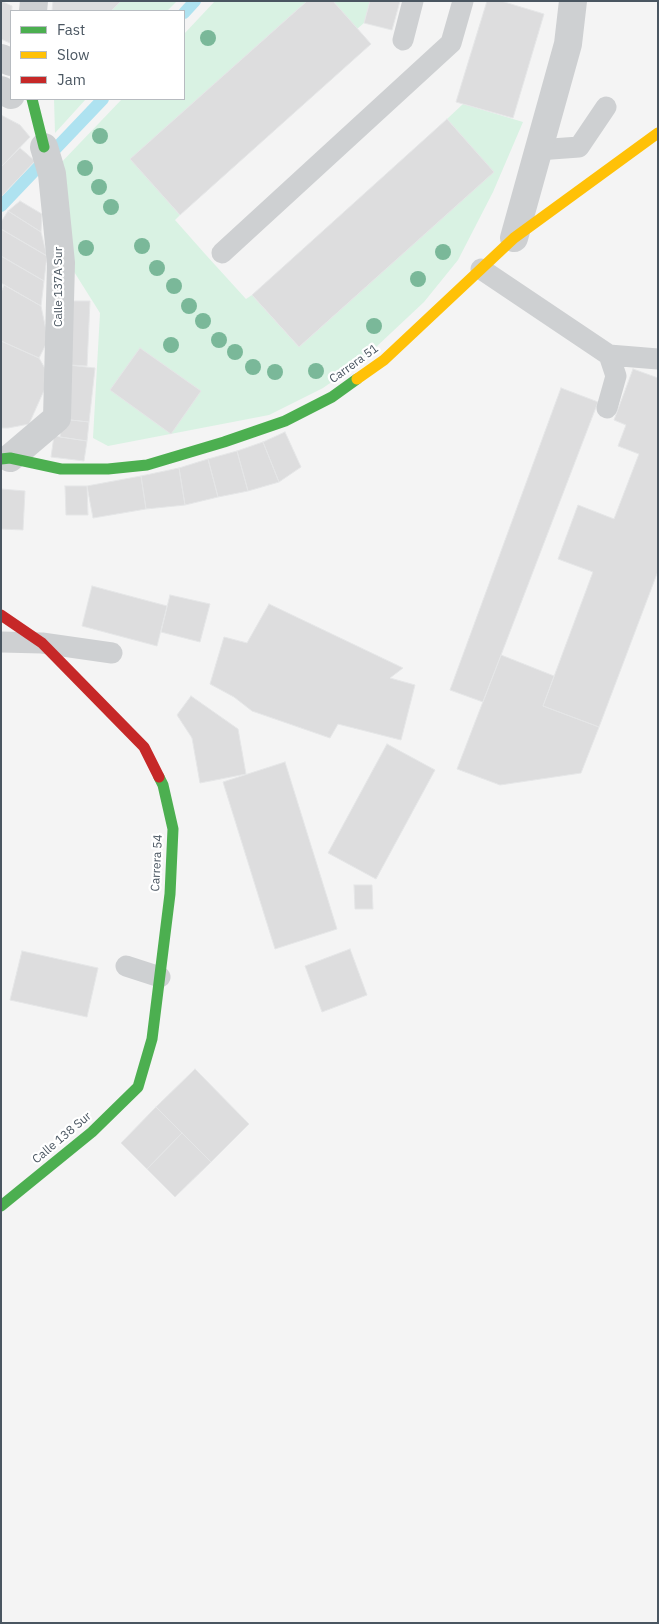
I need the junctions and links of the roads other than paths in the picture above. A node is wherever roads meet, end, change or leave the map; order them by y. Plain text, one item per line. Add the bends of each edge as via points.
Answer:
1 (413, 1) edge
2 (463, 1) edge
3 (573, 1) edge
4 (402, 40) dead end
5 (24, 100) edge
6 (606, 106) dead end
7 (658, 133) edge
8 (44, 147) joint
9 (538, 150) junction
10 (514, 238) junction
11 (222, 254) dead end
12 (481, 269) junction
13 (609, 355) junction
14 (658, 359) edge
15 (607, 408) dead end
16 (6, 458) edge
17 (1, 615) edge
18 (1, 642) edge
19 (42, 643) junction
20 (112, 653) dead end
21 (126, 966) dead end
22 (160, 976) junction
23 (138, 1087) joint
24 (1, 1206) edge

1 - 4 lane
2 - 11 lane via 451,43
3 - 9 street via 568,44
5 - 8 street, Calle 137A Sur
6 - 9 lane via 579,147
7 - 10 street, Carrera 51
8 - 16 street, Calle 137A Sur via 52,174 61,263 57,418
9 - 10 street
10 - 12 street, Carrera 51
12 - 13 lane
12 - 16 street, Carrera 51 via 384,360 332,397 286,421 147,465 61,469
13 - 14 lane
13 - 15 lane via 616,376
17 - 19 street, Carrera 54
18 - 19 lane
19 - 20 lane
19 - 22 street, Carrera 54 via 144,747 163,785 173,829 170,894
21 - 22 lane
22 - 23 street, Carrera 54 via 152,1039
23 - 24 street, Calle 138 Sur via 92,1132

